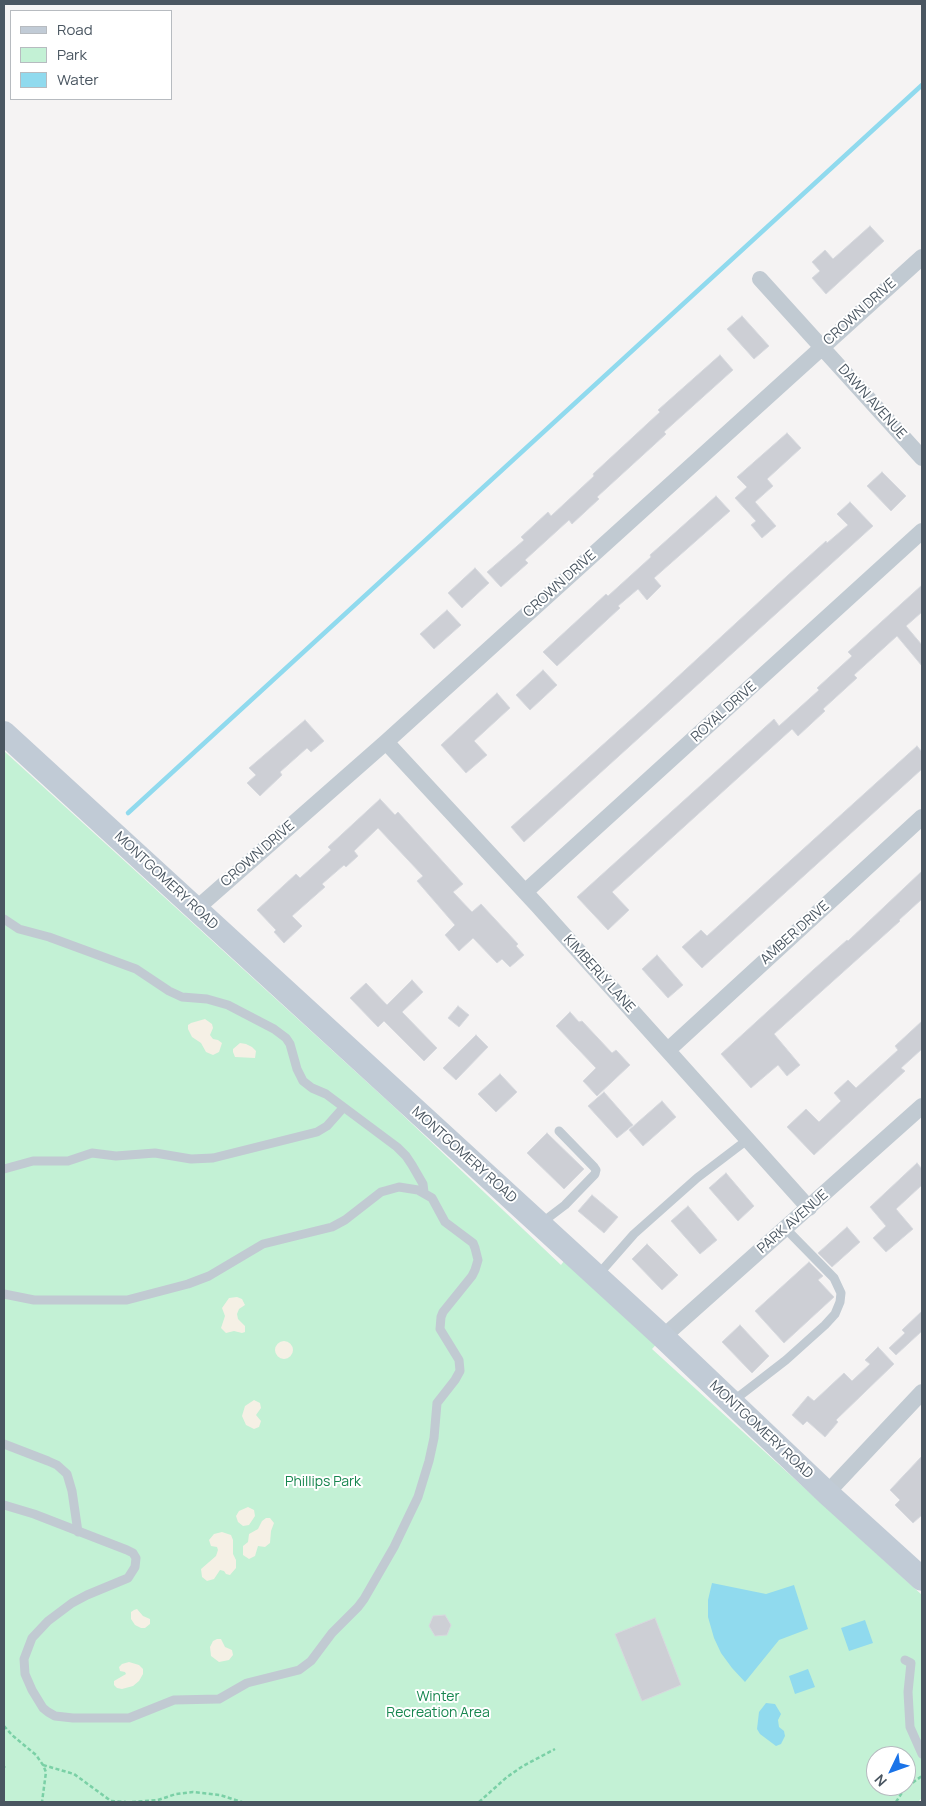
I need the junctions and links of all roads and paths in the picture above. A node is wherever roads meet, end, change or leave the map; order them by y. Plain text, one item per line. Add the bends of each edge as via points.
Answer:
1 (922, 257) edge
2 (760, 280) dead end
3 (822, 347) junction
4 (922, 458) edge
5 (922, 531) edge
6 (4, 733) edge
7 (386, 742) junction
8 (922, 817) edge
9 (525, 892) junction
10 (196, 909) junction
11 (4, 919) edge
12 (668, 1050) junction
13 (922, 1106) edge
14 (343, 1108) junction
15 (559, 1131) dead end
16 (747, 1140) junction
17 (4, 1169) edge
18 (424, 1192) junction
19 (809, 1208) junction
20 (540, 1224) junction
21 (785, 1228) junction
22 (597, 1276) junction
23 (4, 1294) edge
24 (663, 1337) junction
25 (922, 1392) edge
26 (732, 1402) junction
27 (4, 1444) edge
28 (827, 1493) junction
29 (4, 1505) edge
30 (78, 1532) junction
31 (922, 1579) edge
32 (905, 1660) dead end
33 (4, 1726) edge
34 (555, 1749) dead end
35 (922, 1754) edge
36 (43, 1765) junction
37 (922, 1776) edge
38 (42, 1802) edge
39 (126, 1802) edge
40 (132, 1802) edge
41 (242, 1802) edge
42 (479, 1802) edge
43 (896, 1802) edge

1 - 3 street, CROWN DRIVE
2 - 3 street, DAWN AVENUE
3 - 4 street, DAWN AVENUE
3 - 7 street, CROWN DRIVE
5 - 9 street, ROYAL DRIVE
6 - 10 street, MONTGOMERY ROAD
7 - 9 street, KIMBERLY LANE
7 - 10 street, CROWN DRIVE
8 - 12 street, AMBER DRIVE
9 - 12 street, KIMBERLY LANE
10 - 20 street, MONTGOMERY ROAD
11 - 14 lane via 20,928 128,965 182,997 228,1005 274,1029 290,1044 303,1080
12 - 16 street, KIMBERLY LANE
13 - 19 street, PARK AVENUE
14 - 17 lane via 317,1132 213,1158 191,1159 155,1153 116,1156 92,1153 68,1161 33,1161
14 - 18 lane via 384,1136 406,1156 423,1184
15 - 20 lane via 596,1170 565,1205
16 - 19 street, KIMBERLY LANE
16 - 22 lane via 697,1178 634,1234
18 - 23 lane via 406,1187 387,1189 332,1227 263,1244 202,1279 136,1298 34,1300
18 - 30 lane via 435,1202 445,1222 476,1248 476,1270 443,1312 439,1323 459,1360 460,1371 437,1403 434,1438 424,1480 402,1530 364,1599 311,1661 292,1673 247,1683 219,1699 174,1700 129,1718 62,1718 48,1712 25,1674 24,1659 32,1638 72,1603 128,1578 136,1562 133,1553
19 - 21 street, PARK AVENUE
20 - 22 street, MONTGOMERY ROAD
21 - 24 street, PARK AVENUE
21 - 26 lane via 834,1278 841,1293 840,1302 835,1314 825,1324 786,1360
22 - 24 street, MONTGOMERY ROAD
24 - 26 street, MONTGOMERY ROAD
25 - 28 street
26 - 28 street, MONTGOMERY ROAD
27 - 30 lane via 48,1461 66,1474
28 - 31 street, MONTGOMERY ROAD
29 - 30 lane
32 - 35 lane via 911,1663 908,1692 910,1727
33 - 36 path
34 - 42 path via 515,1772
36 - 38 path via 46,1772
36 - 39 path via 74,1774 111,1801
37 - 43 path via 906,1788
40 - 41 path via 193,1792

